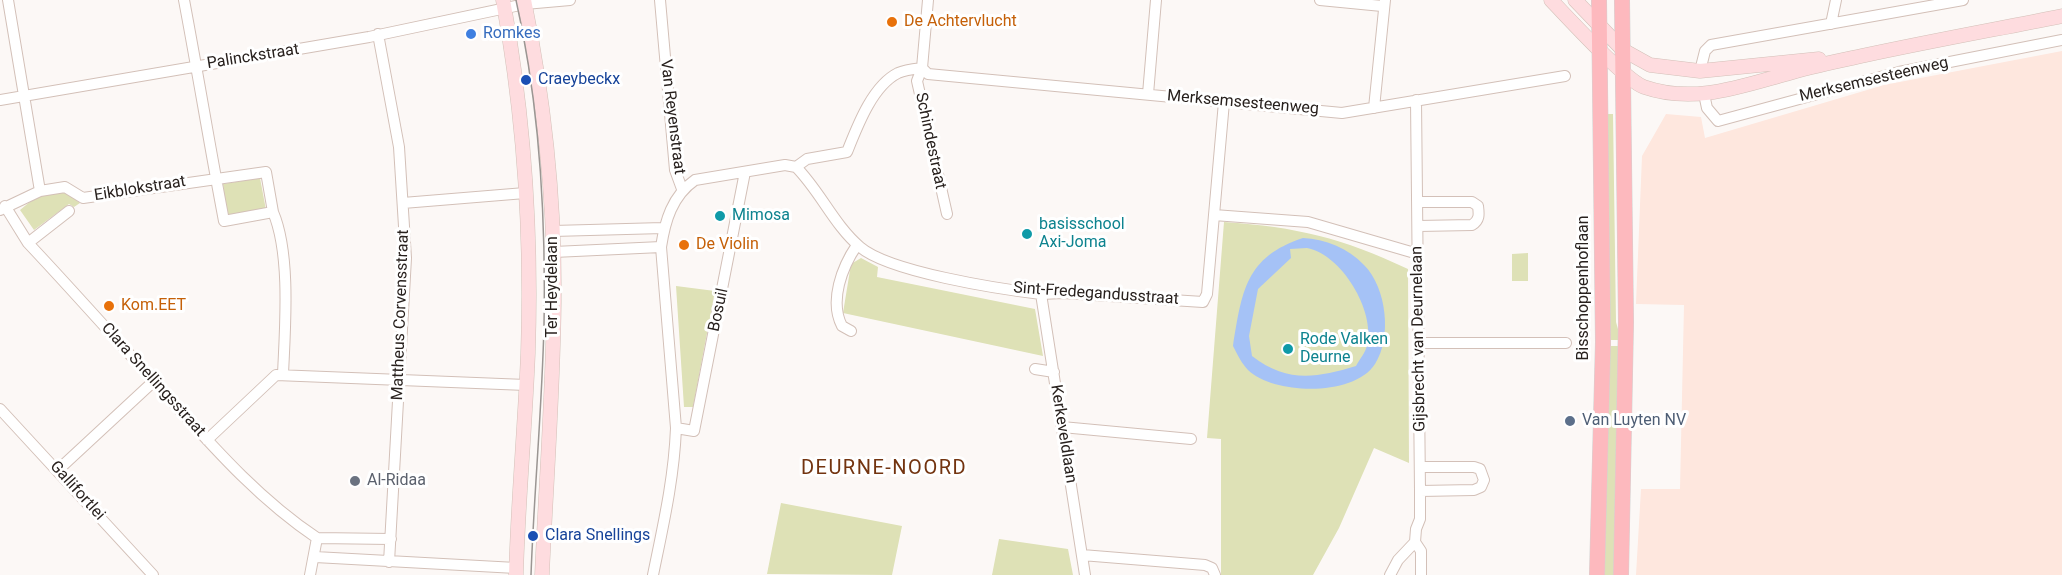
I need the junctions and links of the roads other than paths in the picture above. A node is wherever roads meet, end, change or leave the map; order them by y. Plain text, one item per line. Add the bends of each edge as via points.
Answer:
1 (8, 0) edge
2 (184, 0) edge
3 (570, 0) edge
4 (660, 0) edge
5 (928, 0) edge
6 (1156, 0) edge
7 (1320, 0) edge
8 (1551, 0) edge
9 (1575, 0) edge
10 (1599, 0) edge
11 (1622, 0) edge
12 (1836, 0) edge
13 (1964, 0) edge
14 (525, 2) edge
15 (1945, 2) edge
16 (1384, 3) edge
17 (504, 5) edge
18 (2062, 16) edge
19 (1831, 24) junction
20 (1599, 26) junction
21 (378, 34) junction
22 (2062, 40) edge
23 (1598, 47) junction
24 (1623, 50) junction
25 (1869, 54) junction
26 (197, 66) junction
27 (922, 68) junction
28 (1700, 71) junction
29 (1623, 72) junction
30 (1565, 76) dead end
31 (1148, 94) junction
32 (1704, 94) junction
33 (24, 95) junction
34 (0, 100) edge
35 (1416, 100) junction
36 (1224, 102) junction
37 (1374, 108) junction
38 (796, 167) junction
39 (745, 172) junction
40 (216, 177) junction
41 (682, 189) junction
42 (40, 191) junction
43 (525, 193) junction
44 (1417, 202) junction
45 (403, 203) junction
46 (2, 208) edge
47 (69, 211) dead end
48 (273, 212) junction
49 (947, 214) dead end
50 (1214, 214) junction
51 (1418, 226) junction
52 (663, 228) junction
53 (553, 231) junction
54 (28, 243) junction
55 (857, 245) junction
56 (661, 247) junction
57 (554, 252) junction
58 (1418, 254) junction
59 (1041, 294) junction
60 (850, 331) dead end
61 (1419, 343) junction
62 (1566, 343) dead end
63 (1035, 369) dead end
64 (1054, 372) junction
65 (283, 375) junction
66 (399, 379) junction
67 (154, 381) junction
68 (526, 385) junction
69 (0, 409) edge
70 (1062, 428) junction
71 (676, 429) junction
72 (1191, 439) dead end
73 (207, 440) junction
74 (1420, 466) junction
75 (58, 470) junction
76 (1420, 491) junction
77 (317, 538) junction
78 (391, 539) junction
79 (1415, 542) junction
80 (1082, 555) junction
81 (315, 557) junction
82 (389, 562) junction
83 (516, 572) edge
84 (153, 575) edge
85 (310, 575) edge
86 (542, 575) edge
87 (653, 575) edge
88 (1085, 575) edge
89 (1215, 575) edge
90 (1390, 575) edge
91 (1421, 575) edge
92 (1597, 575) edge
93 (1621, 575) edge

1 - 33 street
2 - 26 street
3 - 14 street, Palinckstraat
4 - 41 street, Van Reyenstraat via 675,170
5 - 27 street, Schindestraat
6 - 31 street
7 - 16 street
8 - 23 street, Merksemsesteenweg
9 - 20 street, Merksemsesteenweg
10 - 20 main road, Bisschoppenhoflaan
11 - 24 main road
12 - 19 street
13 - 15 street
14 - 17 street, Palinckstraat
14 - 53 street, Ter Heydelaan via 536,54
15 - 19 street
16 - 37 street
17 - 21 street, Palinckstraat
17 - 43 street, Ter Heydelaan via 521,124
18 - 25 street, Merksemsesteenweg
19 - 28 street via 1711,45 1705,51
20 - 23 main road, Bisschoppenhoflaan
20 - 24 street, Merksemsesteenweg
21 - 26 street, Palinckstraat
21 - 45 street, Mattheus Corvensstraat via 399,147
22 - 32 street, Merksemsesteenweg via 1899,72 1718,121 1707,108
23 - 29 street, Merksemsesteenweg
23 - 92 main road, Bisschoppenhoflaan via 1603,342
24 - 28 street, Merksemsesteenweg via 1650,65
24 - 29 main road
25 - 28 street, Merksemsesteenweg
25 - 32 street, Merksemsesteenweg
26 - 33 street, Palinckstraat
26 - 40 street
27 - 31 street, Merksemsesteenweg via 928,74
27 - 38 street via 897,73 885,85 865,108 847,152 807,159
27 - 49 street, Schindestraat via 917,81
29 - 32 street, Merksemsesteenweg via 1642,86 1678,94
29 - 93 main road via 1626,322
30 - 35 street, Merksemsesteenweg
31 - 36 street, Merksemsesteenweg
33 - 34 street, Palinckstraat
33 - 42 street
35 - 37 street, Merksemsesteenweg
35 - 44 street, Gijsbrecht van Deurnelaan
36 - 37 street, Merksemsesteenweg via 1342,113
36 - 50 street, Sint-Fredegandusstraat
38 - 39 street via 785,165
38 - 55 street, Sint-Fredegandusstraat
39 - 41 street via 695,180
39 - 71 street, Bosuil via 694,431
40 - 42 street, Eikblokstraat via 83,198 64,187
40 - 48 street, Eikblokstraat via 267,172
40 - 48 street via 224,221
41 - 52 street, Van Reyenstraat
42 - 46 street, Eikblokstraat
43 - 45 street
43 - 68 street, Ter Heydelaan
44 - 51 street, Gijsbrecht van Deurnelaan
44 - 51 street via 1472,202 1478,206 1479,215 1472,225
45 - 66 street, Mattheus Corvensstraat via 406,258
46 - 54 street, Clara Snellingsstraat
47 - 54 street
48 - 65 street via 279,226 284,284
50 - 58 street via 1308,222
50 - 59 street, Sint-Fredegandusstraat via 1208,294 1203,302 1063,292
51 - 58 street, Gijsbrecht van Deurnelaan
52 - 53 street
52 - 56 street, Van Reyenstraat
53 - 57 street, Ter Heydelaan
54 - 67 street, Clara Snellingsstraat
55 - 59 street, Sint-Fredegandusstraat via 879,260 897,266
55 - 60 street via 844,270 836,307 842,326
56 - 57 street
56 - 71 street
57 - 86 street, Ter Heydelaan
58 - 61 street, Gijsbrecht van Deurnelaan
59 - 64 street, Kerkeveldlaan
61 - 62 street
61 - 74 street, Gijsbrecht van Deurnelaan
63 - 64 street
64 - 70 street, Kerkeveldlaan
65 - 66 street
65 - 73 street via 276,375
66 - 68 street
66 - 78 street, Mattheus Corvensstraat
67 - 73 street, Clara Snellingsstraat
67 - 75 street
68 - 83 street, Ter Heydelaan
69 - 75 street, Gallifortlei
70 - 72 street
70 - 80 street, Kerkeveldlaan
71 - 87 street via 672,481
73 - 77 street, Clara Snellingsstraat via 275,507
74 - 76 street, Gijsbrecht van Deurnelaan
74 - 76 street via 1474,466 1480,469 1484,480 1474,490
75 - 84 street, Gallifortlei
76 - 79 street, Gijsbrecht van Deurnelaan
77 - 78 street
77 - 81 street
78 - 82 street, Mattheus Corvensstraat
79 - 90 street
79 - 91 street, Gijsbrecht van Deurnelaan via 1421,551
80 - 88 street, Kerkeveldlaan
80 - 89 street via 1205,566 1212,568
81 - 82 street
81 - 85 street
82 - 83 street

